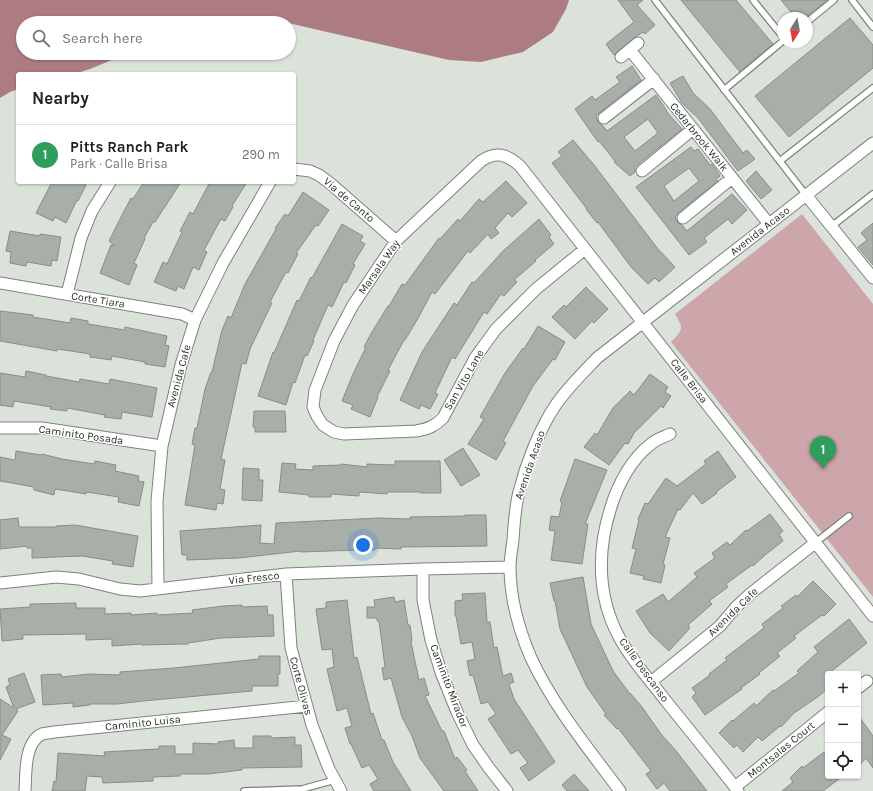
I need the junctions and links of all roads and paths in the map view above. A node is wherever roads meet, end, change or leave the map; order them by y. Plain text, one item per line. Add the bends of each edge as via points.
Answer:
1 (655, 0) edge
2 (754, 0) edge
3 (834, 0) edge
4 (852, 0) edge
5 (813, 17) edge
6 (873, 26) edge
7 (777, 29) edge
8 (777, 46) edge
9 (630, 50) dead end
10 (654, 79) junction
11 (873, 88) edge
12 (724, 90) junction
13 (604, 118) dead end
14 (693, 129) junction
15 (873, 143) edge
16 (499, 155) joint
17 (780, 161) junction
18 (296, 169) edge
19 (642, 171) dead end
20 (732, 178) junction
21 (109, 184) edge
22 (269, 184) edge
23 (873, 194) edge
24 (806, 195) junction
25 (683, 218) dead end
26 (769, 224) junction
27 (832, 226) junction
28 (396, 241) junction
29 (585, 249) junction
30 (873, 278) edge
31 (0, 283) edge
32 (67, 294) junction
33 (196, 320) junction
34 (643, 323) junction
35 (317, 416) joint
36 (0, 428) edge
37 (670, 434) dead end
38 (162, 446) junction
39 (849, 516) dead end
40 (815, 543) junction
41 (510, 568) junction
42 (423, 569) junction
43 (286, 574) junction
44 (0, 583) edge
45 (158, 589) junction
46 (873, 616) edge
47 (867, 681) dead end
48 (651, 682) junction
49 (861, 686) edge
50 (307, 706) junction
51 (825, 715) edge
52 (335, 780) junction
53 (736, 789) edge
54 (285, 790) edge
55 (25, 791) edge
56 (244, 791) edge
57 (255, 791) edge
58 (341, 791) edge
59 (507, 791) edge
60 (620, 791) edge

1 - 12 lane
2 - 7 lane
3 - 5 lane
4 - 6 lane
8 - 12 lane
9 - 10 street, Cedarbrook Walk
10 - 13 street
10 - 14 street, Cedarbrook Walk
11 - 17 lane
12 - 17 lane
14 - 19 street
14 - 20 street, Cedarbrook Walk
15 - 24 street, Avenida Acaso
16 - 28 street, Marsala Way via 488,157 481,162
16 - 29 street, Calle Brisa via 511,158 520,166
17 - 24 lane
18 - 28 street, Via de Canto via 310,171 325,179
20 - 25 street
20 - 26 street, Cedarbrook Walk
21 - 32 street via 92,211 81,238
22 - 33 street, Avenida Cafe via 223,263
23 - 27 lane
24 - 26 street, Avenida Acaso
24 - 27 street
26 - 34 street, Avenida Acaso
27 - 30 street
28 - 35 street, Marsala Way via 353,305 334,341 315,390 313,407
29 - 34 street, Calle Brisa
29 - 35 street, San Vito Lane via 536,289 496,330 475,358 443,418 435,425 416,431 344,434 328,429
31 - 32 street, Corte Tiara
32 - 33 street, Corte Tiara via 182,314
33 - 38 street, Avenida Cafe via 181,365
34 - 40 street, Calle Brisa
34 - 41 street, Avenida Acaso via 597,358 572,383 539,433 518,493
36 - 38 street, Caminito Posada via 42,428
37 - 48 street, Calle Descanso via 651,443 633,462 620,484 607,521 601,559 601,581 612,622 628,651
38 - 45 street, Avenida Cafe via 157,502
39 - 40 lane
40 - 46 street, Calle Brisa
40 - 48 street, Avenida Cafe via 750,594 720,626
41 - 42 street, Via Fresco
41 - 60 street, Avenida Acaso via 516,617 531,657 562,714
42 - 43 street, Via Fresco
42 - 59 street, Caminito Mirador via 423,600 431,640 442,675 473,745
43 - 45 street, Via Fresco
43 - 50 street, Corte Olivas via 291,648
44 - 45 street, Via Fresco via 56,578 79,579 120,589
47 - 49 street
48 - 53 street, Calle Descanso
50 - 52 street, Corte Olivas via 321,750
50 - 55 street, Caminito Luisa via 42,734 30,747
51 - 53 street, Montsalas Court
52 - 54 lane via 302,789
52 - 58 street, Corte Olivas
54 - 57 lane
56 - 57 lane

